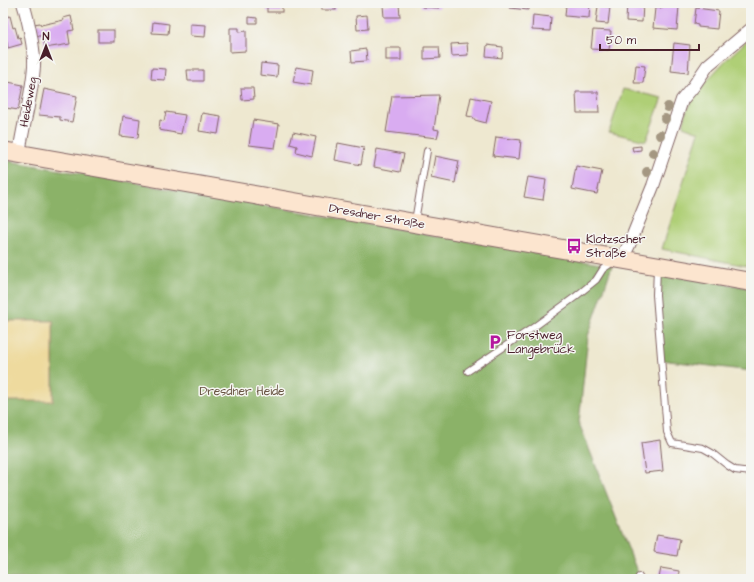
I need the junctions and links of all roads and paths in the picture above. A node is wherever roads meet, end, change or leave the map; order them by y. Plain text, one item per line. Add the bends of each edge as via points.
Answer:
1 (24, 3) edge
2 (751, 29) edge
3 (427, 151) dead end
4 (11, 153) edge
5 (415, 223) junction
6 (622, 259) junction
7 (658, 266) junction
8 (751, 282) edge
9 (468, 371) dead end
10 (751, 472) edge

1 - 4 street, Heideweg via 34,64 30,96
2 - 6 street via 708,65 682,100 653,186
3 - 5 lane
4 - 5 main road, Dresdner Straße
5 - 6 main road, Dresdner Straße
6 - 7 main road, Dresdner Straße
6 - 9 lane via 610,263 596,280 575,297
7 - 8 main road, Dresdner Straße
7 - 10 lane via 656,295 667,432 672,443 703,448 735,470

